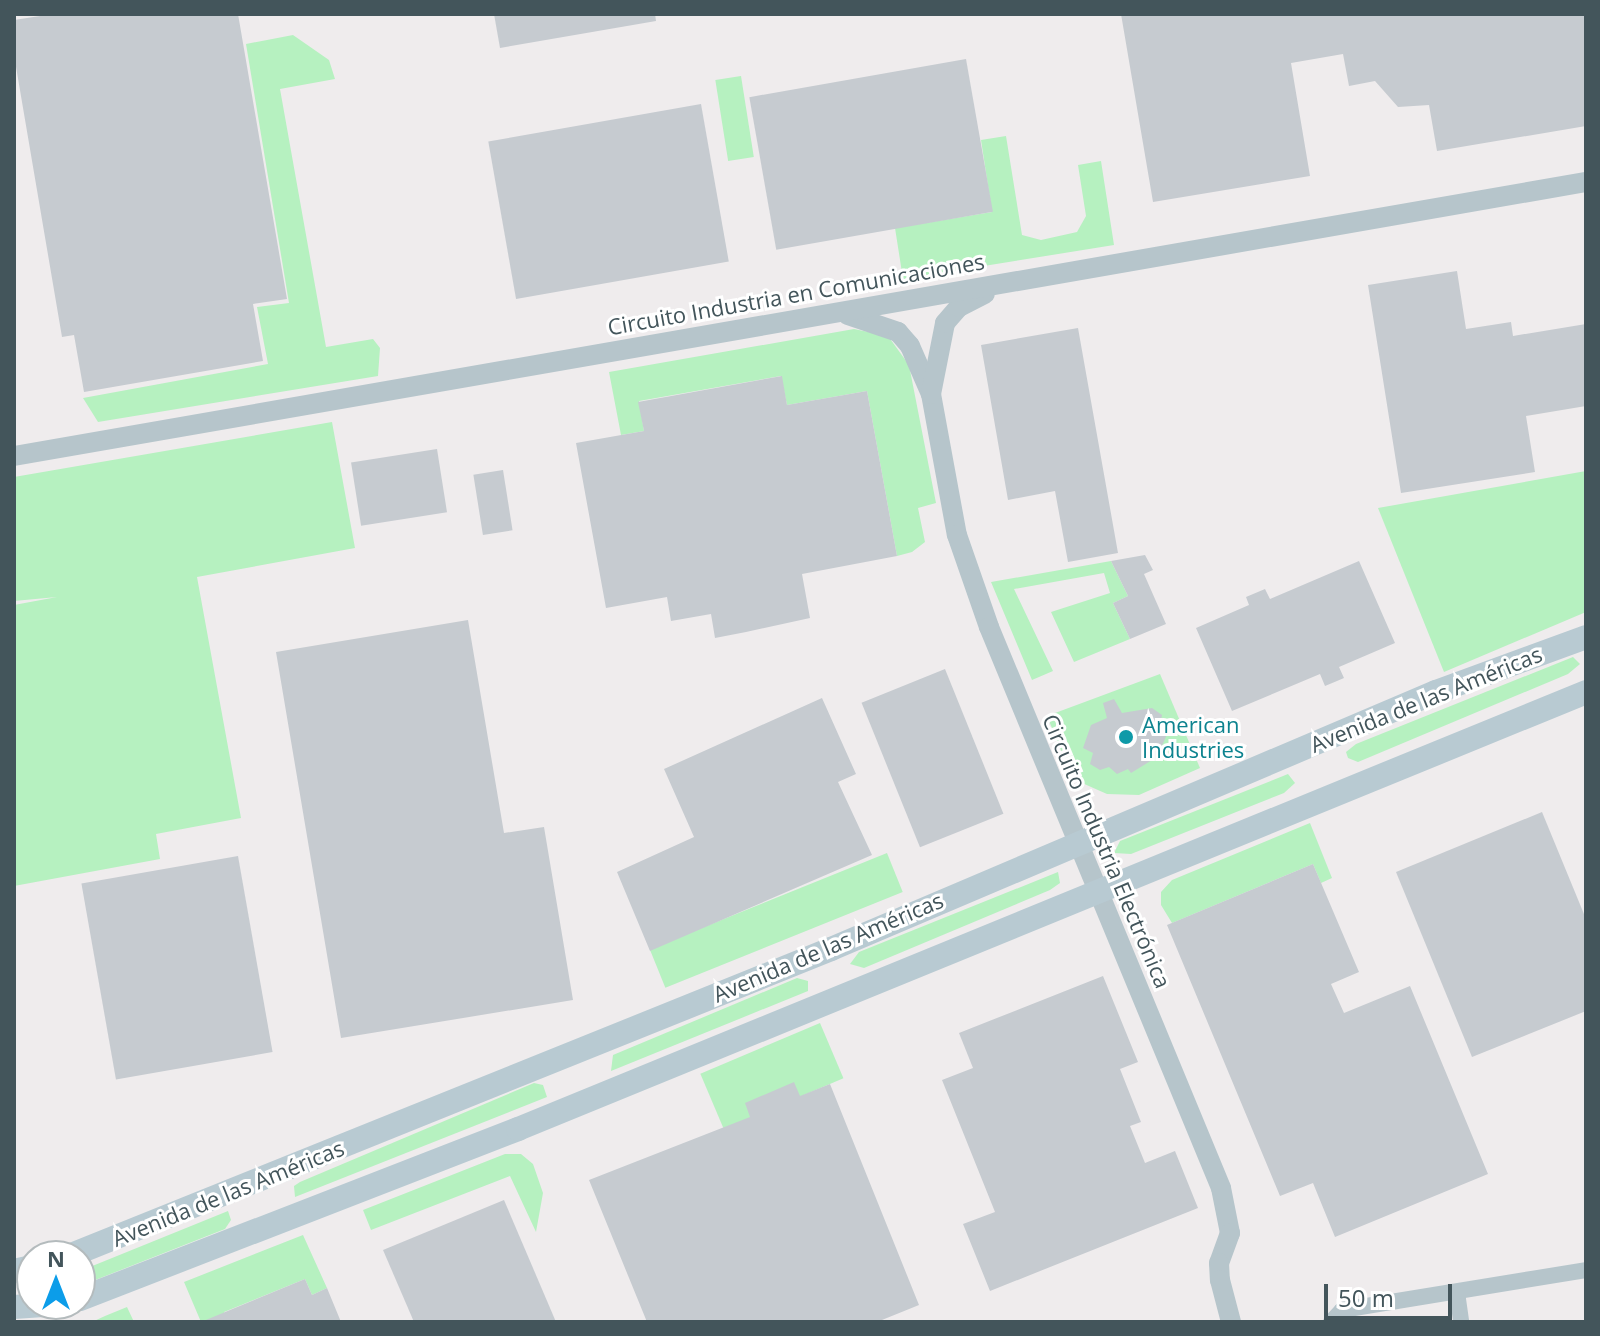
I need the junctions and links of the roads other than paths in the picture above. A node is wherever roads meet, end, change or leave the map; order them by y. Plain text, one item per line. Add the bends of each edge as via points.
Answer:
1 (1586, 182) edge
2 (1022, 280) junction
3 (832, 313) junction
4 (931, 394) junction
5 (14, 456) edge
6 (1586, 637) edge
7 (1586, 692) edge
8 (1077, 841) junction
9 (1099, 893) junction
10 (250, 1185) junction
11 (268, 1226) junction
12 (96, 1245) edge
13 (1586, 1270) edge
14 (1457, 1292) junction
15 (96, 1293) edge
16 (1336, 1316) edge
17 (1231, 1322) edge
18 (1461, 1322) edge

1 - 2 street, Circuito Industria en Comunicaciones
2 - 3 street, Circuito Industria en Comunicaciones
2 - 4 street, Circuito Industria Electrónica via 967,301 945,323
3 - 4 street, Circuito Industria Electrónica via 869,319 898,332 910,346
3 - 5 street, Circuito Industria en Comunicaciones
4 - 8 street, Circuito Industria Electrónica via 957,535
6 - 8 main road, Avenida de las Américas via 1436,692
7 - 9 main road, Avenida de las Américas
8 - 9 street, Circuito Industria Electrónica
8 - 10 main road, Avenida de las Américas via 831,949
9 - 11 main road, Avenida de las Américas
9 - 17 street, Circuito Industria Electrónica via 1221,1188 1230,1233 1219,1263 1220,1280
10 - 11 main road
10 - 12 main road, Avenida de las Américas
11 - 15 main road, Avenida de las Américas
13 - 14 street
14 - 16 street
14 - 18 street

